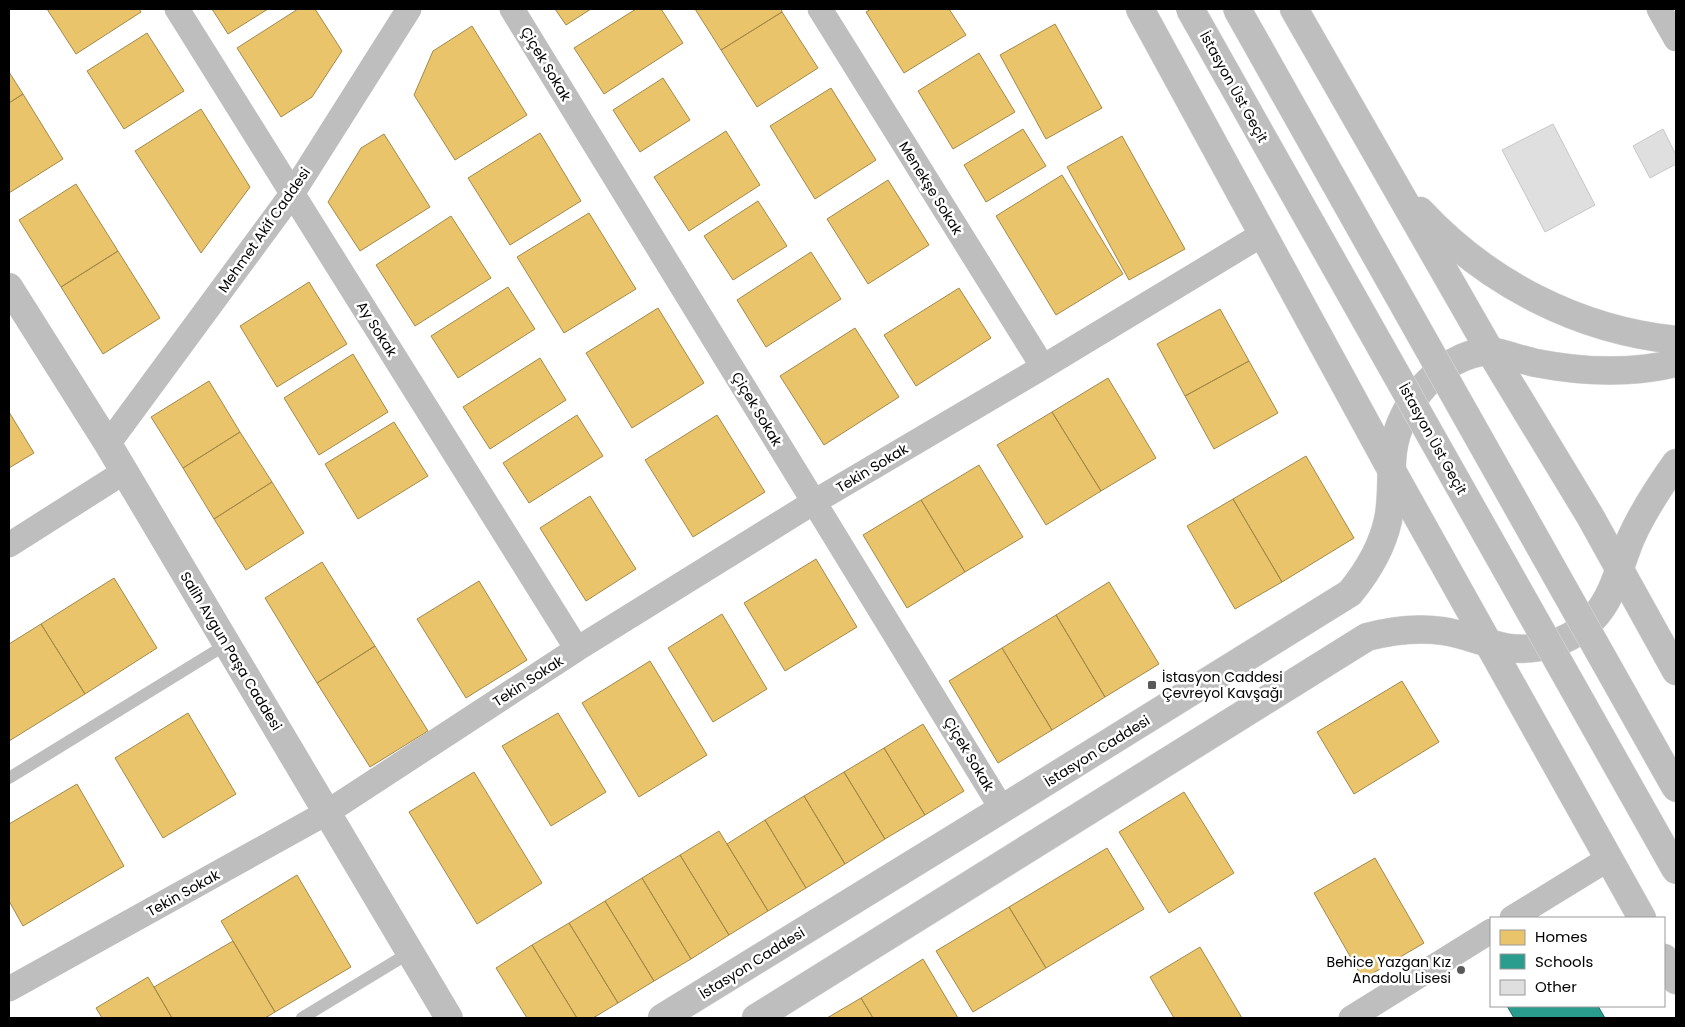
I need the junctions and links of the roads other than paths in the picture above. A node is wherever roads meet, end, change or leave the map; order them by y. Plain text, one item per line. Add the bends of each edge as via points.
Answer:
1 (177, 9) edge
2 (410, 9) edge
3 (512, 9) edge
4 (820, 9) edge
5 (1140, 9) edge
6 (1190, 9) edge
7 (1237, 9) edge
8 (1294, 9) edge
9 (1659, 9) edge
10 (1676, 39) edge
11 (1382, 162) junction
12 (292, 194) junction
13 (1263, 234) junction
14 (9, 287) edge
15 (1676, 340) edge
16 (1490, 351) junction
17 (1676, 363) edge
18 (1043, 367) junction
19 (108, 444) junction
20 (1676, 464) edge
21 (1392, 471) junction
22 (124, 472) junction
23 (814, 502) junction
24 (9, 545) edge
25 (1619, 568) junction
26 (1488, 642) junction
27 (226, 644) junction
28 (577, 649) junction
29 (1676, 671) edge
30 (9, 778) edge
31 (1676, 788) edge
32 (1002, 809) junction
33 (326, 813) junction
34 (1608, 859) junction
35 (1676, 870) edge
36 (1514, 917) edge
37 (1641, 917) edge
38 (1490, 932) edge
39 (410, 953) junction
40 (1665, 960) edge
41 (1676, 980) edge
42 (9, 989) edge
43 (302, 1018) edge
44 (449, 1018) edge
45 (662, 1018) edge
46 (756, 1018) edge
47 (1351, 1018) edge

1 - 12 street, Ay Sokak
2 - 12 street, Mehmet Akif Caddesi
3 - 23 street, Çiçek Sokak
4 - 18 street, Menekşe Sokak
5 - 13 main road
6 - 35 main road, İstasyon Üst Geçit, bridge
7 - 31 main road, bridge
8 - 11 main road
9 - 10 street
11 - 15 main road via 1435,227 1502,279 1538,300 1578,317 1618,330
11 - 16 main road
12 - 19 street, Mehmet Akif Caddesi
12 - 28 street, Ay Sokak
13 - 18 street, Tekin Sokak
13 - 21 main road
14 - 19 main road, Salih Avgun Paşa Caddesi
16 - 17 main road via 1560,368 1596,371 1632,370
16 - 21 main road, İstasyon Caddesi via 1472,355 1439,372 1413,398 1397,433
16 - 25 main road
18 - 23 street, Tekin Sokak
19 - 22 main road, Salih Avgun Paşa Caddesi
20 - 25 main road via 1647,507
21 - 26 main road
21 - 32 main road, İstasyon Caddesi via 1392,496 1381,544 1373,562 1350,593
22 - 24 street
22 - 27 main road, Salih Avgun Paşa Caddesi
23 - 28 street, Tekin Sokak
23 - 32 street, Çiçek Sokak
25 - 26 main road via 1607,601 1597,615 1570,637 1529,649 1508,648
25 - 29 main road
26 - 34 main road
26 - 46 main road via 1420,628 1392,630 1368,637
27 - 30 lane
27 - 33 main road, Salih Avgun Paşa Caddesi
28 - 33 street, Tekin Sokak
32 - 45 main road, İstasyon Caddesi
33 - 39 main road, Salih Avgun Paşa Caddesi
33 - 42 street, Tekin Sokak
34 - 36 street
34 - 37 main road
38 - 47 street
39 - 43 lane
39 - 44 main road, Salih Avgun Paşa Caddesi
40 - 41 main road

